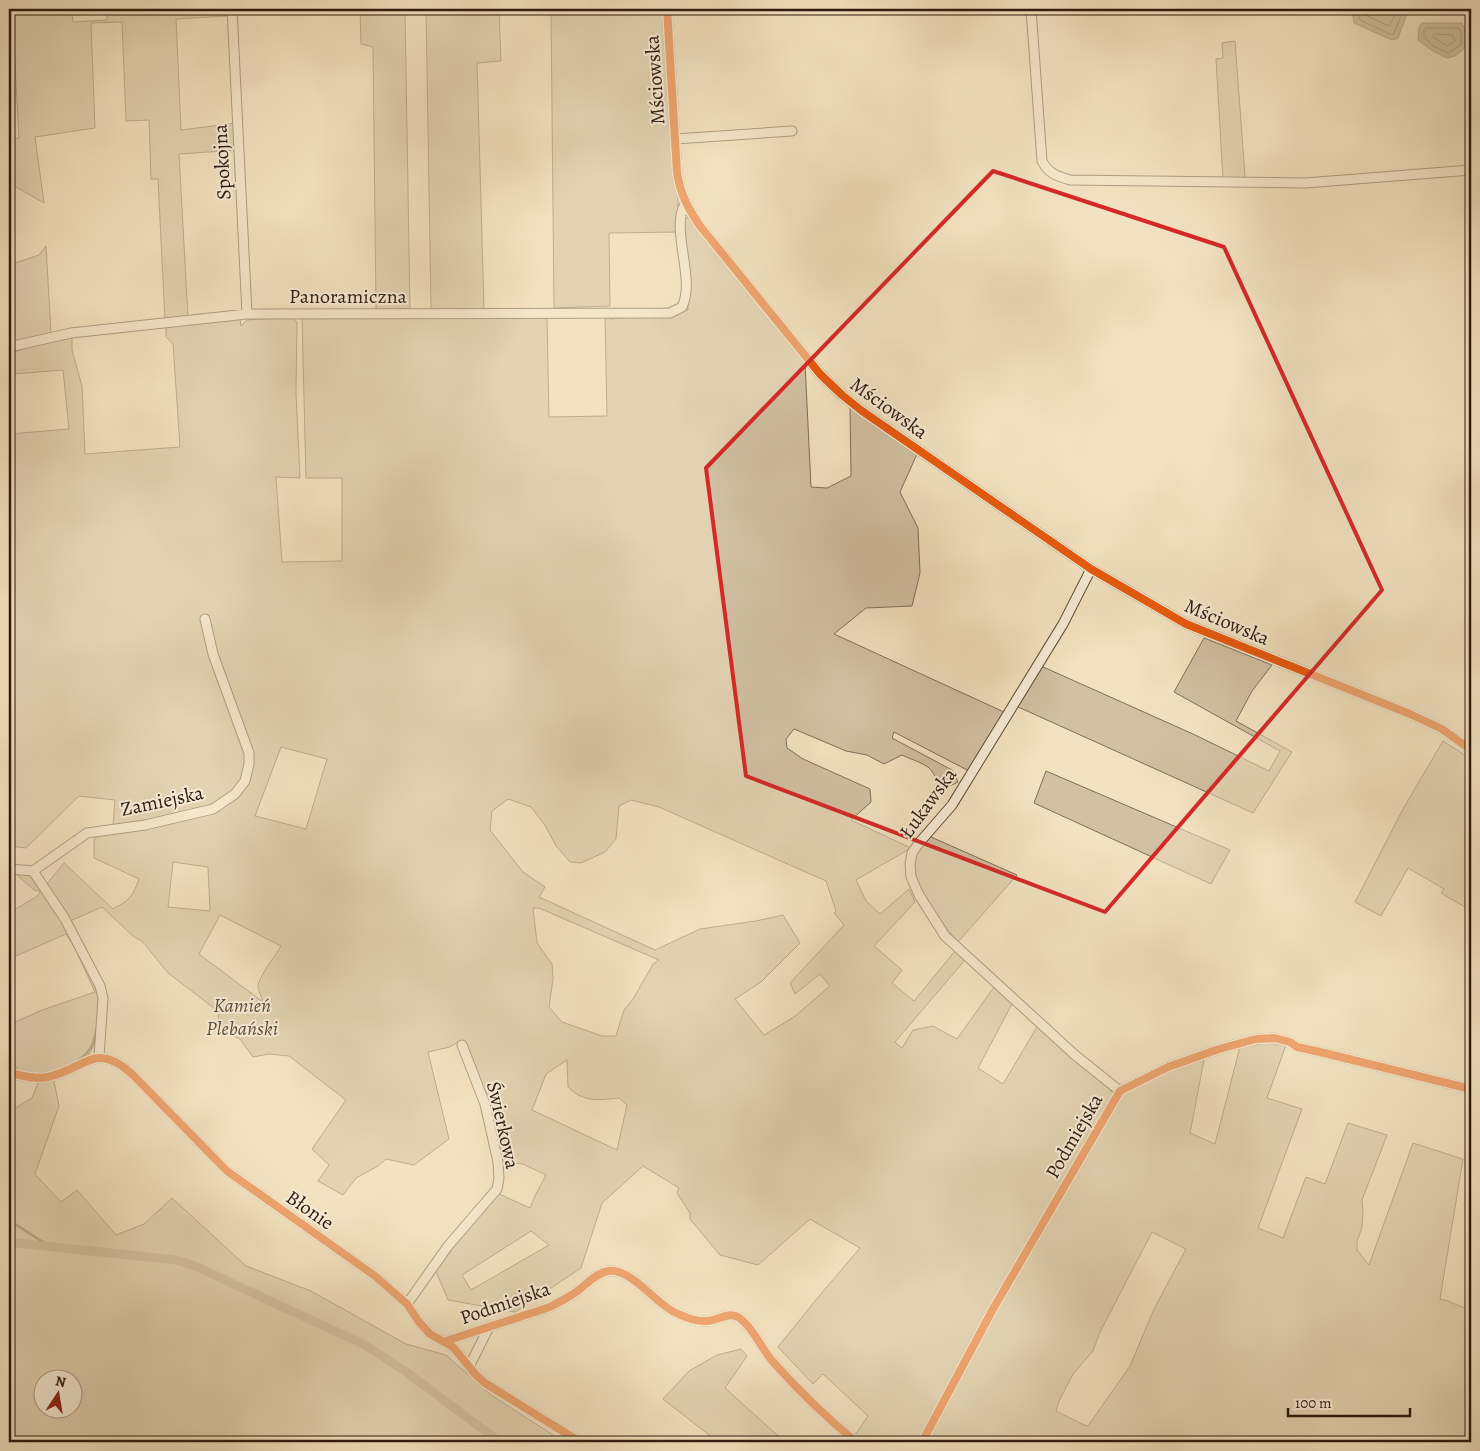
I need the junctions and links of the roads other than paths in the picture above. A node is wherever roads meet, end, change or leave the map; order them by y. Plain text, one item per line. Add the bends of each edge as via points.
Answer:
1 (232, 9) edge
2 (667, 9) edge
3 (1031, 9) edge
4 (792, 131) dead end
5 (675, 139) junction
6 (1471, 170) edge
7 (685, 204) junction
8 (248, 314) junction
9 (9, 348) edge
10 (1091, 569) junction
11 (205, 619) dead end
12 (1471, 750) edge
13 (9, 869) edge
14 (33, 870) junction
15 (462, 1045) dead end
16 (100, 1057) junction
17 (9, 1072) edge
18 (1471, 1089) edge
19 (1120, 1091) junction
20 (408, 1304) junction
21 (488, 1329) junction
22 (446, 1342) junction
23 (469, 1367) junction
24 (580, 1442) edge
25 (856, 1442) edge
26 (922, 1442) edge

1 - 8 street, Spokojna
2 - 5 street, Mściowska
3 - 6 street via 1042,161 1056,176 1070,180 1305,183
4 - 5 street
5 - 7 street, Mściowska via 679,184
7 - 8 street, Panoramiczna via 680,217 685,302 670,313
7 - 10 street, Mściowska via 814,366 842,394
8 - 9 street, Panoramiczna via 71,333
10 - 12 street, Mściowska via 1186,624 1418,718 1442,729
10 - 19 street, Łukawska via 1063,624 952,805 912,853 910,864 919,895 945,936 1075,1055
11 - 14 street, Zamiejska via 212,654 249,753 245,781 235,794 213,809 146,825 87,833
13 - 14 street
14 - 16 street via 65,920 100,986 103,998
15 - 20 street, Świerkowa via 484,1104 498,1162 497,1189 448,1246
16 - 17 street via 48,1077 34,1078
16 - 20 street, Błonie via 125,1067 227,1171 375,1276
18 - 19 street, Podmiejska via 1308,1051 1290,1042 1270,1038 1246,1041 1192,1058
19 - 26 street, Podmiejska via 998,1300
20 - 22 street, Błonie via 430,1334
21 - 22 street, Podmiejska
21 - 23 street
21 - 25 street, Podmiejska via 550,1307 597,1275 616,1272 632,1279 662,1306 681,1315 706,1321 727,1315 739,1317 774,1363
22 - 23 street, Błonie
23 - 24 street, Błonie via 486,1383

